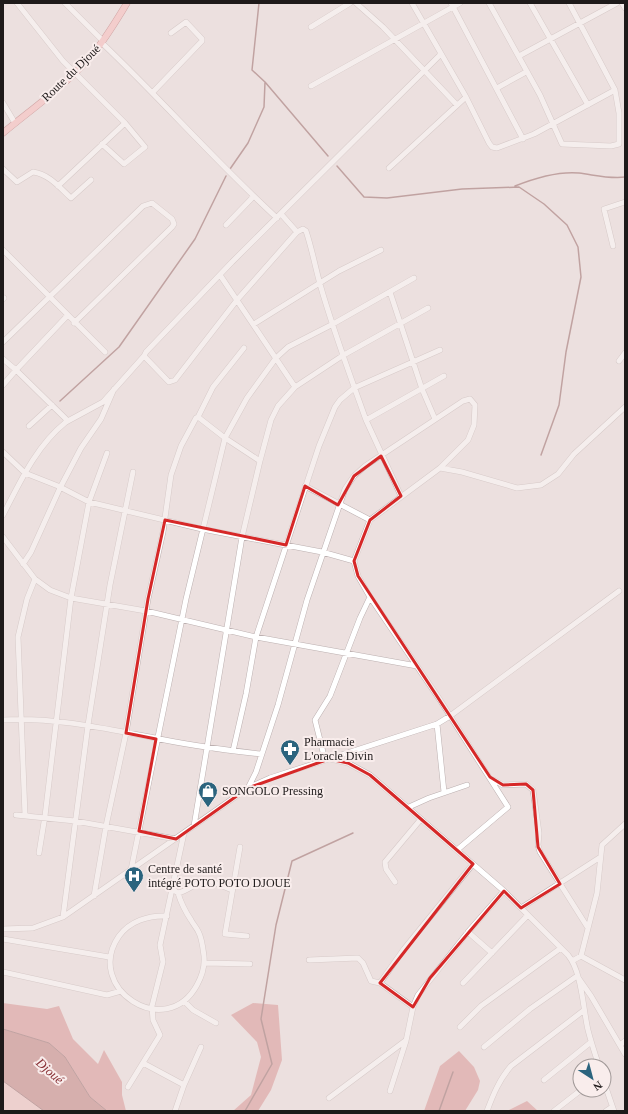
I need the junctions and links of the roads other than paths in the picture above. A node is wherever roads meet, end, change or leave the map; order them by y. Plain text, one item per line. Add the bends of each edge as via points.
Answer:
1 (17, 3) edge
2 (65, 3) edge
3 (127, 3) edge
4 (350, 3) edge
5 (356, 3) edge
6 (412, 3) edge
7 (460, 3) edge
8 (489, 3) edge
9 (530, 3) edge
10 (570, 3) edge
11 (617, 3) edge
12 (622, 3) edge
13 (452, 5) edge
14 (625, 8) edge
15 (424, 23) junction
16 (580, 24) junction
17 (311, 27) dead end
18 (171, 32) dead end
19 (394, 39) junction
20 (550, 40) junction
21 (103, 42) junction
22 (441, 54) junction
23 (519, 56) junction
24 (75, 72) junction
25 (425, 72) junction
26 (526, 72) junction
27 (311, 86) dead end
28 (497, 88) junction
29 (615, 90) junction
30 (153, 92) junction
31 (466, 97) junction
32 (3, 103) edge
33 (457, 105) junction
34 (588, 105) junction
35 (15, 123) junction
36 (125, 123) junction
37 (554, 123) junction
38 (3, 133) edge
39 (523, 139) junction
40 (102, 144) junction
41 (389, 168) dead end
42 (3, 169) edge
43 (91, 180) dead end
44 (58, 186) junction
45 (253, 197) junction
46 (625, 202) edge
47 (281, 214) junction
48 (277, 218) junction
49 (226, 225) dead end
50 (297, 232) junction
51 (613, 246) dead end
52 (381, 250) dead end
53 (4, 252) edge
54 (220, 275) junction
55 (414, 278) dead end
56 (320, 283) junction
57 (390, 292) junction
58 (49, 295) junction
59 (237, 300) junction
60 (428, 308) dead end
61 (67, 316) junction
62 (401, 322) junction
63 (74, 323) junction
64 (254, 324) junction
65 (333, 324) junction
66 (3, 342) edge
67 (244, 348) dead end
68 (440, 350) dead end
69 (105, 352) dead end
70 (625, 353) edge
71 (144, 356) junction
72 (342, 356) junction
73 (276, 358) junction
74 (3, 359) edge
75 (619, 361) dead end
76 (414, 362) junction
77 (16, 370) junction
78 (444, 376) dead end
79 (3, 385) edge
80 (295, 387) junction
81 (354, 388) junction
82 (422, 388) junction
83 (114, 389) junction
84 (52, 405) junction
85 (625, 407) edge
86 (198, 417) junction
87 (435, 419) junction
88 (366, 420) junction
89 (66, 422) junction
90 (29, 426) dead end
91 (225, 438) junction
92 (3, 452) edge
93 (107, 454) dead end
94 (381, 456) junction
95 (260, 461) junction
96 (440, 468) junction
97 (133, 472) dead end
98 (25, 473) junction
99 (305, 486) junction
100 (60, 488) junction
101 (401, 496) junction
102 (88, 502) junction
103 (338, 505) junction
104 (125, 512) junction
105 (3, 515) edge
106 (165, 520) junction
107 (370, 520) junction
108 (202, 529) junction
109 (3, 537) edge
110 (242, 537) junction
111 (286, 545) junction
112 (322, 552) junction
113 (354, 561) junction
114 (23, 564) junction
115 (35, 579) junction
116 (619, 590) dead end
117 (370, 597) junction
118 (71, 598) junction
119 (107, 605) junction
120 (146, 611) junction
121 (182, 620) junction
122 (226, 631) junction
123 (256, 637) junction
124 (294, 644) junction
125 (347, 653) junction
126 (417, 666) junction
127 (450, 716) junction
128 (22, 718) junction
129 (3, 720) edge
130 (56, 721) junction
131 (437, 724) junction
132 (88, 725) junction
133 (126, 733) junction
134 (156, 739) junction
135 (206, 747) junction
136 (233, 751) junction
137 (262, 754) junction
138 (327, 760) junction
139 (490, 777) junction
140 (467, 785) dead end
141 (248, 788) junction
142 (444, 792) junction
143 (408, 807) junction
144 (16, 815) dead end
145 (25, 815) junction
146 (45, 816) junction
147 (420, 819) junction
148 (75, 820) junction
149 (625, 824) edge
150 (106, 826) junction
151 (194, 826) junction
152 (139, 831) junction
153 (184, 834) junction
154 (176, 839) junction
155 (240, 847) dead end
156 (457, 850) junction
157 (39, 853) dead end
158 (599, 858) junction
159 (473, 864) junction
160 (131, 870) junction
161 (395, 882) dead end
162 (560, 884) junction
163 (172, 889) junction
164 (232, 890) junction
165 (504, 891) junction
166 (178, 893) junction
167 (94, 896) junction
168 (521, 908) junction
169 (528, 915) junction
170 (167, 916) junction
171 (63, 917) junction
172 (588, 928) junction
173 (3, 929) edge
174 (468, 932) junction
175 (247, 936) dead end
176 (3, 939) edge
177 (561, 948) junction
178 (492, 953) junction
179 (581, 956) junction
180 (109, 957) junction
181 (309, 960) dead end
182 (572, 961) junction
183 (205, 963) junction
184 (250, 964) dead end
185 (3, 972) edge
186 (576, 976) junction
187 (625, 980) edge
188 (380, 983) junction
189 (463, 983) dead end
190 (121, 990) junction
191 (184, 1001) junction
192 (413, 1007) junction
193 (152, 1010) junction
194 (584, 1012) junction
195 (216, 1023) dead end
196 (460, 1027) dead end
197 (406, 1040) junction
198 (625, 1041) edge
199 (591, 1042) junction
200 (620, 1045) junction
201 (201, 1047) dead end
202 (484, 1047) dead end
203 (625, 1054) edge
204 (596, 1058) edge
205 (143, 1063) junction
206 (544, 1080) dead end
207 (184, 1085) junction
208 (128, 1087) dead end
209 (390, 1091) dead end
210 (572, 1097) edge
211 (329, 1098) dead end
212 (609, 1098) edge
213 (613, 1109) edge
214 (175, 1111) edge
215 (487, 1111) edge
216 (554, 1111) edge
217 (606, 1111) edge

1 - 24 street via 63,61
2 - 21 street
3 - 21 main road, Route du Djoué
4 - 17 street
5 - 19 street
6 - 15 street
7 - 13 street
8 - 23 street
9 - 20 street
10 - 16 street
11 - 16 street
12 - 14 street
13 - 15 street
13 - 28 street
15 - 19 street
15 - 22 street
16 - 20 street
16 - 29 street
18 - 30 street via 186,22 202,41
19 - 25 street
19 - 27 street
20 - 23 street
20 - 34 street
21 - 24 main road, Route du Djoué
21 - 30 street
22 - 25 street
22 - 31 street
23 - 26 street
24 - 35 main road, Route du Djoué
24 - 36 street
25 - 33 street
25 - 47 street
26 - 28 street
26 - 37 street
28 - 39 street
29 - 34 street
29 - 37 street via 620,133 620,142 617,145 565,145 560,142
30 - 45 street
31 - 33 street
31 - 39 street via 492,147 497,148
32 - 35 street
33 - 41 street
34 - 37 street
35 - 38 main road, Route du Djoué
36 - 40 street
36 - 40 street via 144,148 124,164
37 - 39 street
40 - 44 street
42 - 44 street via 16,182 34,172 46,176
43 - 44 street via 72,198
45 - 48 street
45 - 49 street
46 - 51 street via 604,209
47 - 48 street
47 - 50 street
48 - 54 street
50 - 56 street via 303,229 306,231
50 - 59 street
52 - 56 street
53 - 58 street
54 - 59 street
54 - 71 street via 158,337
55 - 57 street
56 - 64 street
56 - 65 street
57 - 62 street
57 - 65 street
58 - 61 street
58 - 63 street via 146,204 152,203 172,219 172,227
58 - 66 street
59 - 64 street
59 - 71 street via 175,380 169,382
60 - 62 street
61 - 63 street
61 - 77 street
62 - 72 street
62 - 76 street
63 - 69 street
64 - 73 street
65 - 72 street
65 - 73 street via 288,347
67 - 86 street via 213,387
68 - 76 street
70 - 75 street
71 - 83 street
72 - 80 street
72 - 81 street
73 - 80 street
73 - 91 street via 247,398
74 - 77 street
76 - 81 street
76 - 82 street
77 - 79 street
77 - 84 street
78 - 82 street
80 - 95 street via 278,406 271,420
81 - 88 street
81 - 99 street via 335,407 318,446
82 - 87 street
82 - 88 street
83 - 89 street via 102,402
83 - 100 street via 102,419 81,448
84 - 89 street via 65,417
84 - 90 street
85 - 96 street via 574,454 558,474 541,485 517,488
86 - 91 street
86 - 106 street via 181,446 172,475
87 - 94 street
87 - 96 street via 467,399 474,402 471,435
88 - 94 street
89 - 98 street via 48,438
91 - 95 street
91 - 108 street
92 - 98 street
93 - 102 street
94 - 101 street
94 - 103 street via 354,476
95 - 110 street
96 - 101 street
97 - 104 street
98 - 100 street
98 - 105 street
99 - 103 street
99 - 111 street
100 - 102 street
100 - 114 street
101 - 107 street
102 - 104 street
102 - 118 street
103 - 107 street
103 - 112 street
104 - 106 street
104 - 119 street
106 - 108 street
106 - 120 street
107 - 113 street
108 - 110 street
108 - 121 street
109 - 114 street
110 - 111 street
110 - 122 street
111 - 112 street
111 - 123 street
112 - 113 street
112 - 124 street
113 - 117 street via 358,576
114 - 115 street
115 - 118 street via 50,590
115 - 128 street via 26,599 18,637
116 - 127 street
117 - 125 street
117 - 126 street
118 - 119 street
118 - 130 street
119 - 120 street
119 - 132 street
120 - 121 street
120 - 133 street
121 - 122 street
121 - 134 street
122 - 123 street
122 - 135 street
123 - 124 street
123 - 136 street
124 - 125 street
124 - 137 street
125 - 126 street
125 - 138 street via 330,696 315,720
126 - 127 street
127 - 131 street
127 - 139 street
128 - 129 street
128 - 130 street
128 - 145 street
130 - 132 street
130 - 146 street
131 - 138 street
131 - 142 street
132 - 133 street
132 - 148 street
133 - 134 street
133 - 150 street
134 - 135 street
134 - 152 street
135 - 136 street
135 - 151 street
136 - 137 street
137 - 141 street
138 - 141 street via 270,778
138 - 143 street via 357,767
139 - 156 street via 508,807
139 - 162 street via 503,785 526,784 533,790 539,833 538,847
140 - 142 street
141 - 151 street
142 - 143 street
143 - 147 street
144 - 145 street
145 - 146 street
146 - 148 street
146 - 157 street
147 - 156 street
147 - 161 street via 385,862 386,869
148 - 150 street
148 - 171 street
149 - 158 street via 602,845
150 - 152 street
150 - 167 street
151 - 153 street
152 - 154 street
152 - 160 street
153 - 154 street
153 - 163 street
154 - 160 street
155 - 164 street
156 - 159 street
158 - 162 street
158 - 172 street via 596,893
159 - 165 street
159 - 188 street via 404,949
160 - 167 street
162 - 168 street
162 - 172 street
163 - 166 street
163 - 170 street
164 - 166 street via 208,880
164 - 175 street via 225,934
165 - 168 street
165 - 174 street
166 - 183 street via 181,904 199,932
167 - 171 street
168 - 169 street
169 - 177 street
169 - 178 street
170 - 180 street via 150,916 131,925 118,937
170 - 193 street via 160,944 163,962
171 - 173 street via 33,928
172 - 179 street
174 - 178 street
174 - 192 street via 430,978
176 - 180 street
177 - 182 street
177 - 196 street via 481,1006
178 - 189 street
179 - 182 street
179 - 187 street
180 - 190 street via 111,974
181 - 188 street via 358,958 371,981
182 - 186 street
183 - 184 street
183 - 191 street via 202,976
185 - 190 street via 107,995
186 - 194 street
186 - 200 street
186 - 202 street
188 - 192 street
190 - 193 street via 133,1002
191 - 193 street via 173,1007
191 - 195 street via 193,1010
192 - 197 street
193 - 205 street via 153,1020 160,1035
194 - 199 street
194 - 215 street via 511,1066 495,1090
197 - 209 street
197 - 211 street
198 - 200 street
199 - 204 street
199 - 206 street
200 - 203 street
201 - 207 street
205 - 207 street
205 - 208 street
207 - 214 street
210 - 216 street
212 - 213 street
213 - 217 street

